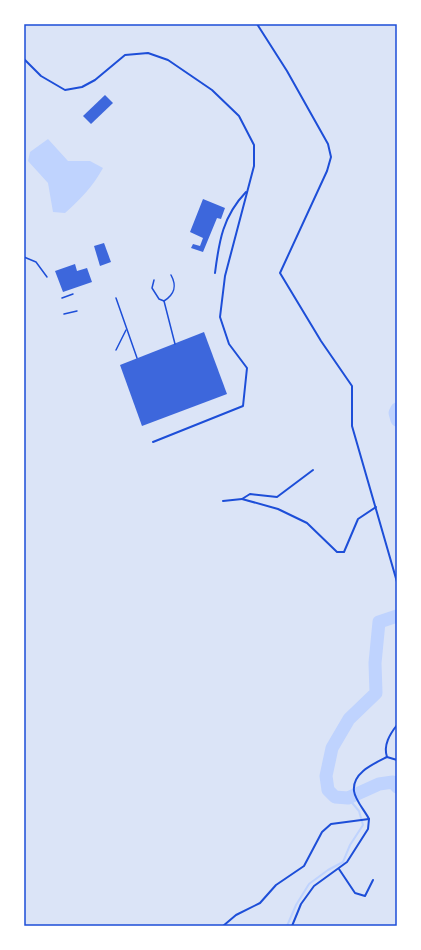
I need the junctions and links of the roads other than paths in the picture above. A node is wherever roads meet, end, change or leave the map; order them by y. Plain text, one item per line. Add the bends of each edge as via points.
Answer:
1 (257, 24) edge
2 (24, 59) edge
3 (247, 191) junction
4 (215, 273) dead end
5 (153, 442) dead end
6 (312, 470) dead end
7 (242, 499) junction
8 (223, 501) dead end
9 (376, 507) junction
10 (397, 582) edge
11 (397, 725) edge
12 (387, 757) junction
13 (397, 760) edge
14 (369, 819) junction
15 (339, 869) junction
16 (372, 880) dead end
17 (223, 926) edge
18 (292, 926) edge

1 - 9 lane via 328,144 331,157 327,171 280,273 352,386 352,426
2 - 3 lane via 41,76 65,90 82,87 95,80 125,55 148,53 168,60 212,90 239,116 254,145 254,166
3 - 4 lane via 235,204 226,221 219,242
3 - 5 lane via 225,276 220,317 229,344 247,368 243,406
6 - 7 lane via 277,497 250,494
7 - 8 lane
7 - 9 lane via 278,509 307,523 336,552 344,552 358,520
9 - 10 lane
11 - 12 lane via 386,746
12 - 13 lane
12 - 14 lane via 367,767 355,781 354,792
14 - 15 lane via 368,829 347,862
14 - 17 lane via 331,824 322,832 304,866 276,885 260,903 236,915
15 - 16 lane via 355,893 365,896
15 - 18 lane via 314,886 301,904

